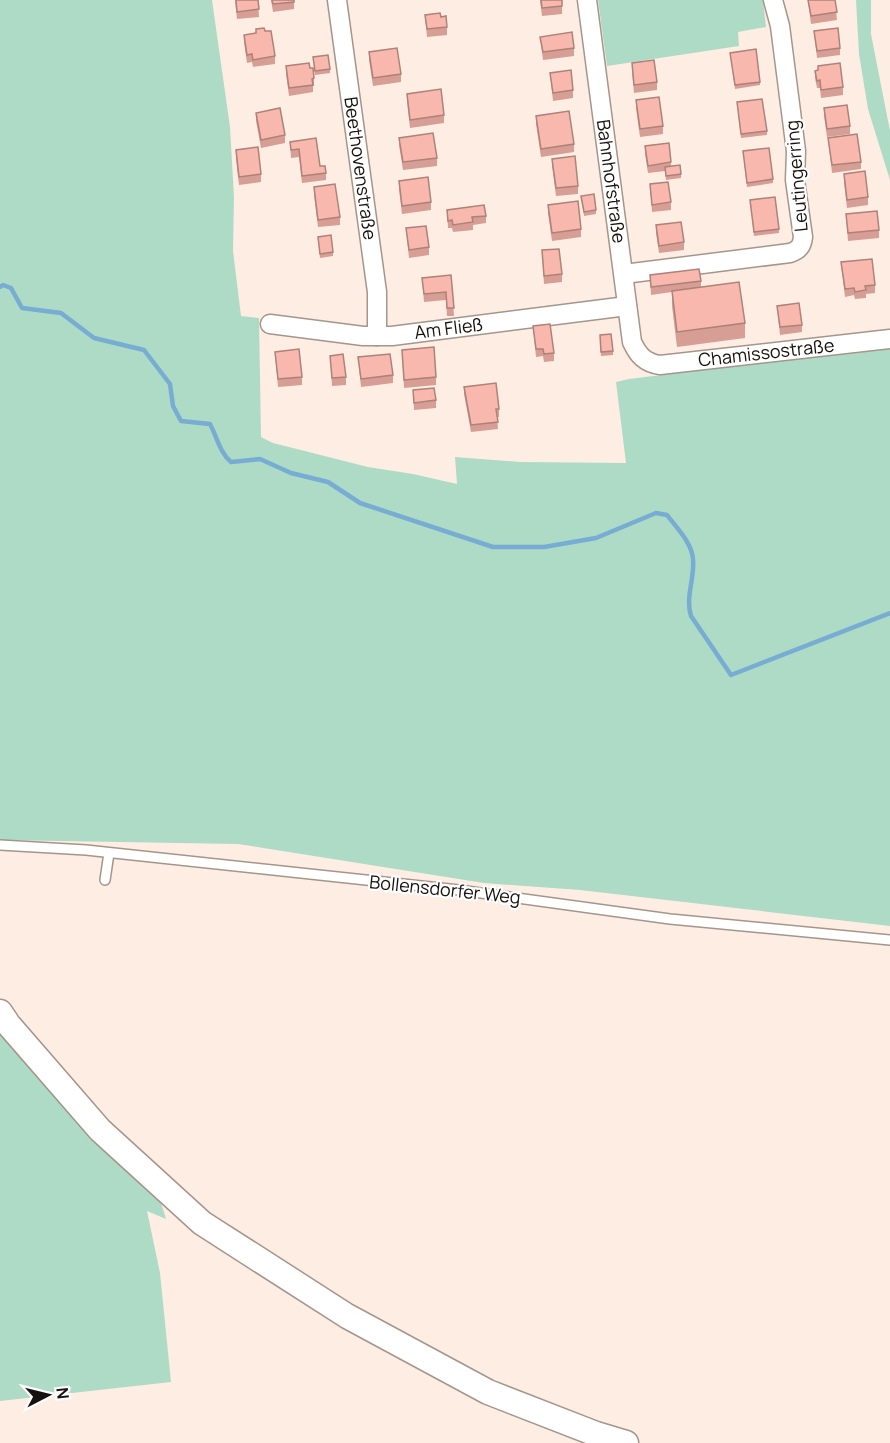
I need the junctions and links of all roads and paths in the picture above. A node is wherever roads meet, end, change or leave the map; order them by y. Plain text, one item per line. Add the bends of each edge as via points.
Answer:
1 (337, 0) edge
2 (587, 0) edge
3 (772, 0) edge
4 (624, 274) junction
5 (627, 306) junction
6 (270, 324) dead end
7 (377, 336) junction
8 (890, 339) edge
9 (644, 359) joint
10 (0, 845) edge
11 (109, 852) junction
12 (105, 880) dead end
13 (890, 940) edge
14 (0, 1012) edge
15 (626, 1443) edge

1 - 7 street, Beethovenstraße via 377,292
2 - 4 street, Bahnhofstraße
3 - 4 street, Leutingerring via 780,26 796,151 802,243 790,253
4 - 5 street, Bahnhofstraße
5 - 7 street, Am Fließ
5 - 9 street, Bahnhofstraße via 632,342
6 - 7 street, Am Fließ
8 - 9 street, Chamissostraße via 660,365
10 - 11 lane, Bollensdorfer Weg
11 - 12 lane
11 - 13 lane, Bollensdorfer Weg via 459,890 670,919
14 - 15 main road via 100,1130 202,1222 347,1316 488,1392

